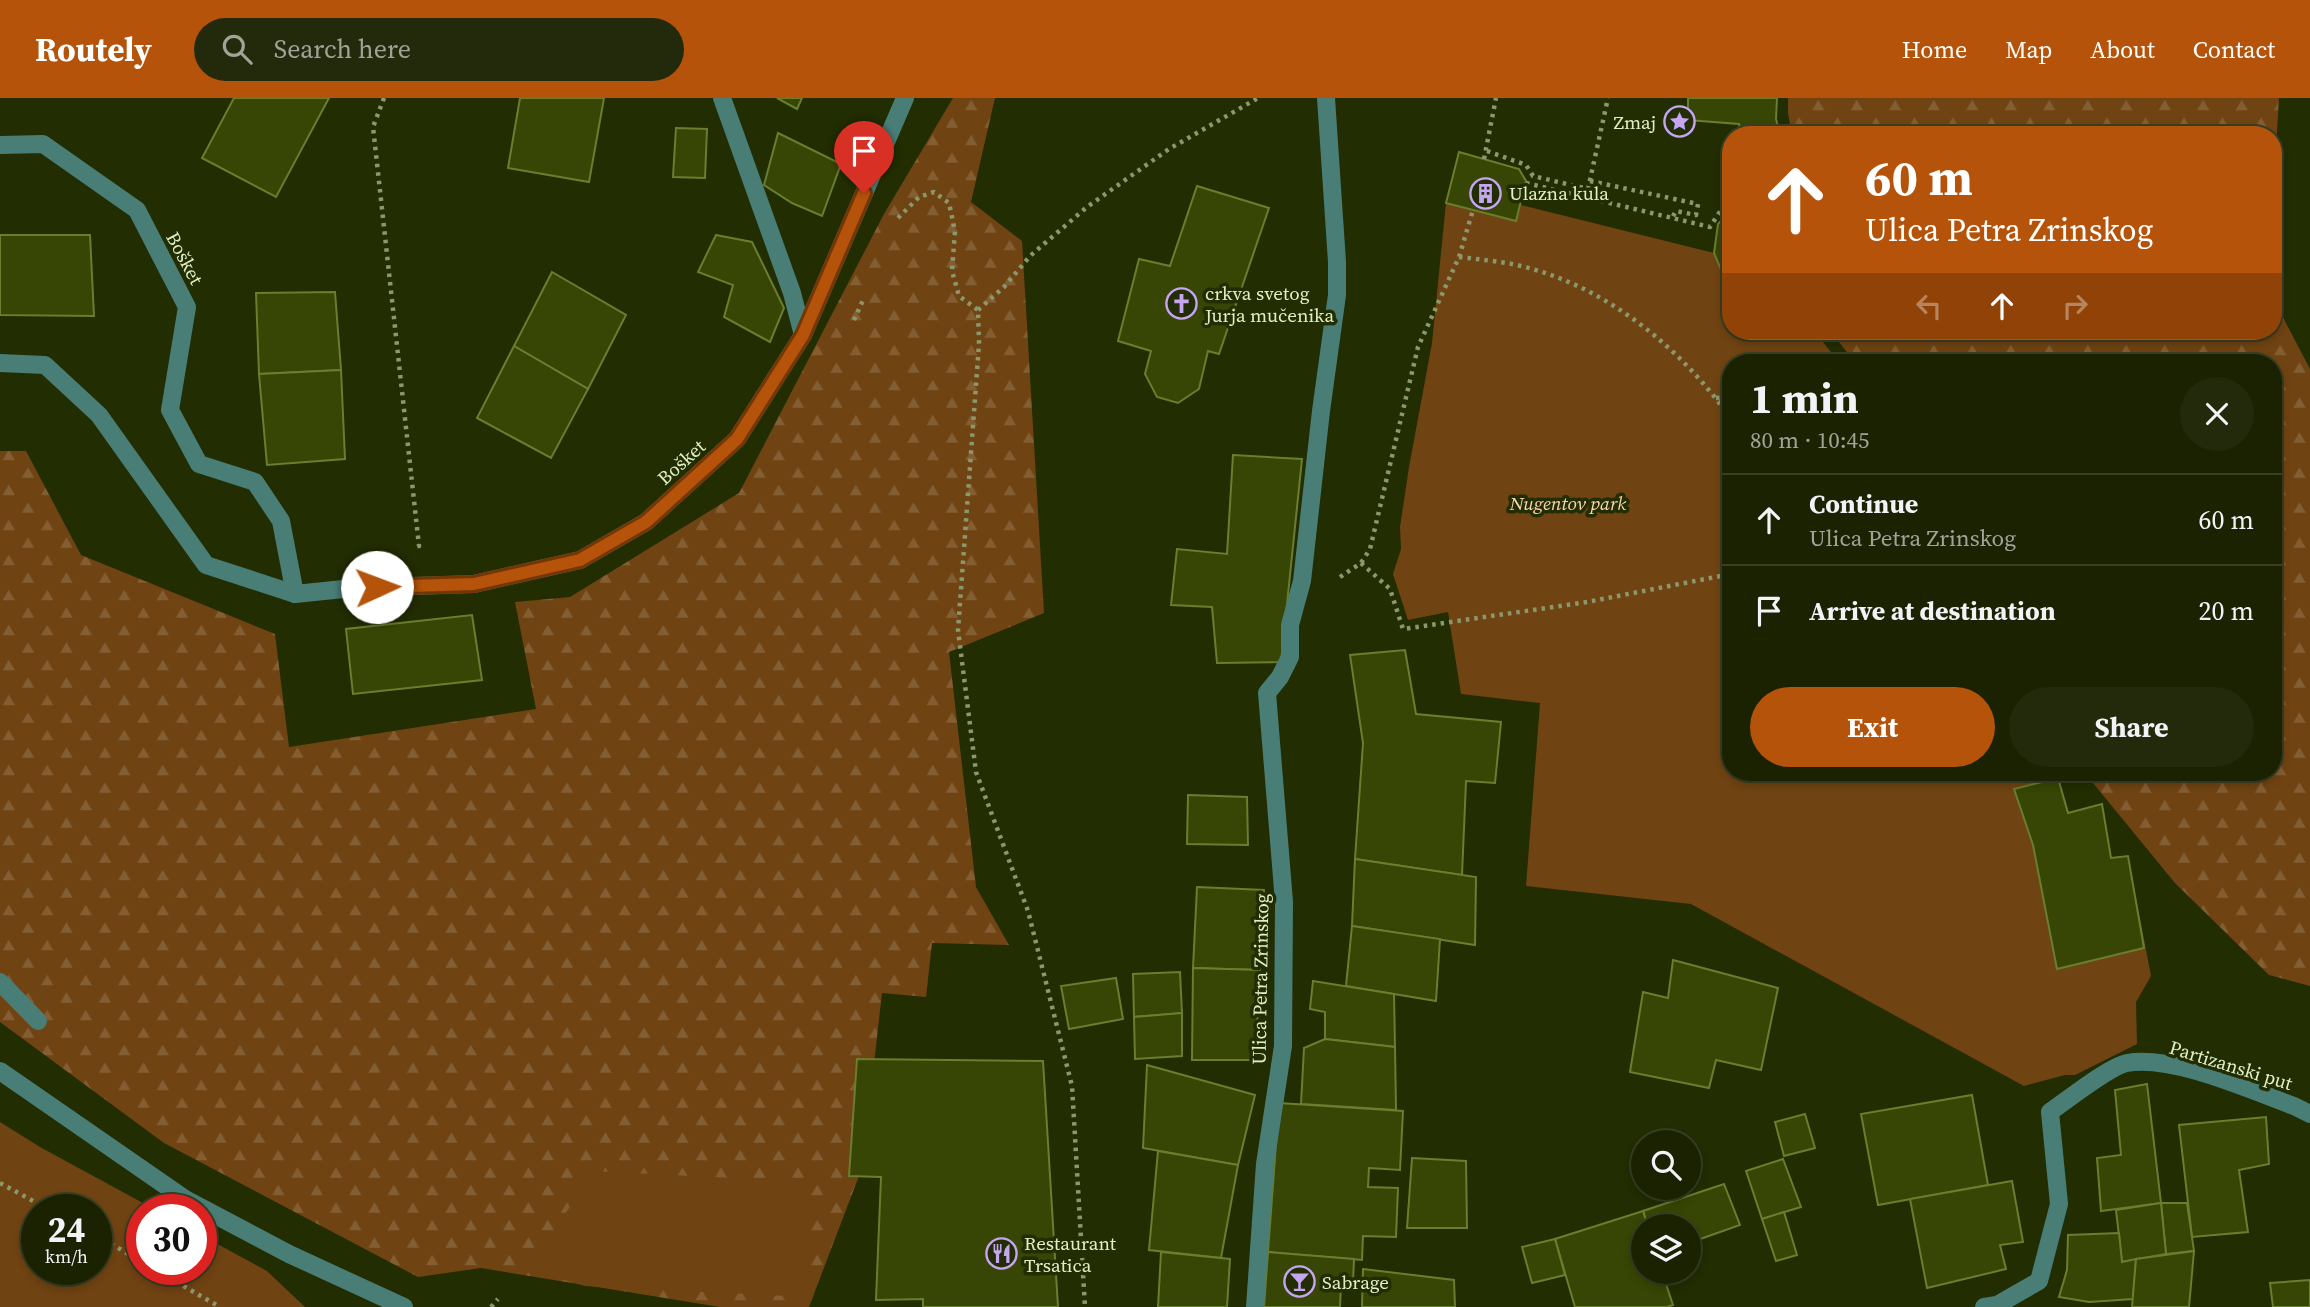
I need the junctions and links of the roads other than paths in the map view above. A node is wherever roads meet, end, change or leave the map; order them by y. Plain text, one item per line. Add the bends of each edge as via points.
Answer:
1 (722, 98) edge
2 (905, 98) edge
3 (1326, 98) edge
4 (0, 145) edge
5 (803, 335) junction
6 (0, 363) edge
7 (295, 594) junction
8 (0, 982) edge
9 (38, 1021) dead end
10 (0, 1071) edge
11 (2310, 1114) edge
12 (1993, 1306) edge
13 (404, 1307) edge
14 (1255, 1307) edge

1 - 5 street
2 - 5 street
3 - 14 street, Ulica Petra Zrinskog via 1337,295 1302,581 1290,625 1290,657 1267,693 1284,902 1283,1046 1265,1164
4 - 7 street, Bošket via 43,145 136,210 187,307 170,410 200,464 255,482 281,521
5 - 7 street, Bošket via 737,439 646,522 580,560 474,584
6 - 7 street, Bošket via 45,365 99,415 206,565
8 - 9 street
10 - 13 street via 185,1199
11 - 12 street, Partizanski put via 2189,1069 2125,1063 2050,1112 2059,1203 2039,1281

